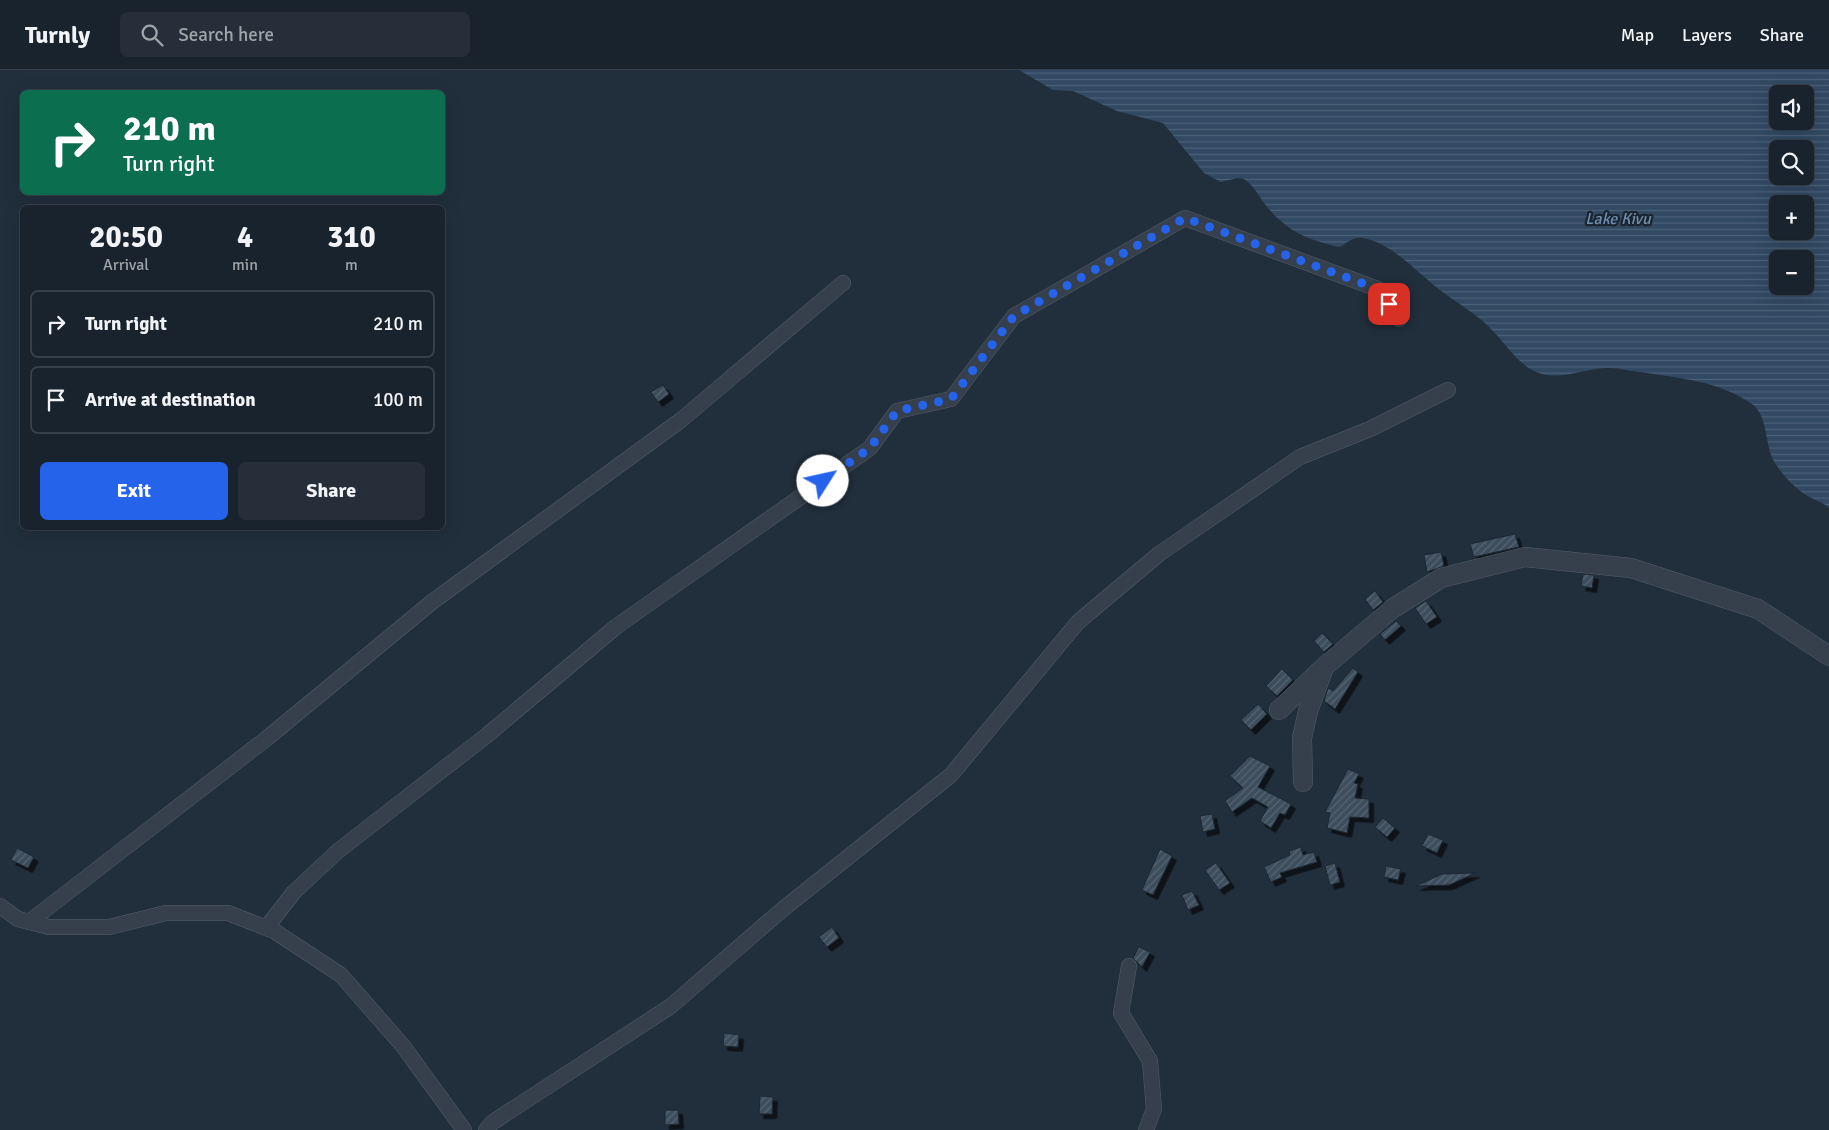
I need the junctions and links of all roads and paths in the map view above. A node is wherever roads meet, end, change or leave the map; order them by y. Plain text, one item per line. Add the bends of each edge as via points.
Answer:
1 (843, 283) dead end
2 (1400, 319) dead end
3 (1448, 390) dead end
4 (1829, 656) edge
5 (1324, 667) junction
6 (1279, 710) dead end
7 (1303, 782) dead end
8 (0, 906) edge
9 (29, 922) junction
10 (266, 928) junction
11 (1129, 966) dead end
12 (464, 1130) edge
13 (486, 1130) edge
14 (1146, 1130) edge

1 - 9 street via 681,420 432,602 266,739
2 - 10 street via 1378,289 1185,218 1014,316 951,399 897,411 870,448 617,626 486,736 338,851 294,892
3 - 13 street via 1370,429 1300,457 1159,554 1078,622 951,775 783,909 671,1006 493,1122
4 - 5 street via 1758,609 1631,568 1525,557 1441,578 1392,609
5 - 6 street
5 - 7 street via 1302,738
8 - 9 street via 18,919
9 - 10 street via 49,927 110,927 166,913 228,913
10 - 12 street via 341,975 403,1046
11 - 14 street via 1121,1014 1150,1061 1154,1109

